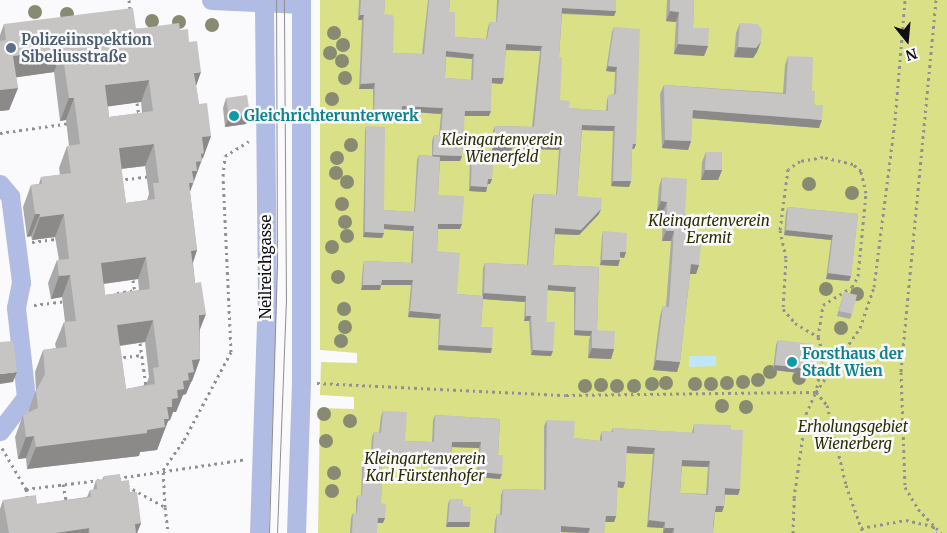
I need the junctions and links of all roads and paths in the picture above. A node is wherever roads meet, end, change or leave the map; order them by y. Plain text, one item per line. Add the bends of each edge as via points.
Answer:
1 (129, 0) edge
2 (211, 0) edge
3 (905, 0) edge
4 (936, 0) edge
5 (264, 2) edge
6 (301, 2) edge
7 (132, 20) edge
8 (137, 103) dead end
9 (139, 114) junction
10 (130, 115) edge
11 (140, 121) edge
12 (73, 122) edge
13 (0, 134) edge
14 (265, 140) junction
15 (147, 171) dead end
16 (0, 184) edge
17 (116, 189) edge
18 (62, 238) dead end
19 (15, 244) junction
20 (133, 280) dead end
21 (108, 295) edge
22 (70, 300) edge
23 (16, 308) junction
24 (818, 337) junction
25 (140, 343) dead end
26 (822, 350) junction
27 (142, 354) junction
28 (810, 354) edge
29 (116, 358) junction
30 (106, 359) edge
31 (116, 366) edge
32 (301, 382) junction
33 (137, 388) edge
34 (816, 392) junction
35 (0, 431) edge
36 (0, 445) edge
37 (261, 459) junction
38 (163, 470) junction
39 (110, 479) junction
40 (64, 484) junction
41 (26, 489) junction
42 (29, 506) edge
43 (165, 507) junction
44 (68, 510) edge
45 (933, 526) junction
46 (861, 528) junction
47 (168, 533) edge
48 (259, 533) edge
49 (296, 533) edge
50 (793, 533) edge
51 (863, 533) edge
52 (936, 533) edge
53 (941, 533) edge

1 - 7 path
2 - 5 street
3 - 34 path via 895,120 874,287 860,328
4 - 45 path via 901,372 905,487 918,510
5 - 6 street
5 - 14 street, Neilreichgasse
6 - 32 street
8 - 9 path
9 - 10 path
9 - 11 path
12 - 13 path
14 - 37 street, Neilreichgasse via 267,295
14 - 38 path via 251,140 225,156 223,203 231,352 184,440
15 - 17 path via 149,176 113,181
16 - 19 street via 10,196
18 - 19 path
19 - 23 street via 21,282
20 - 21 path via 135,292
22 - 23 path
23 - 35 street via 26,397
24 - 24 path via 795,323 783,309 786,259 780,230 788,169 800,161 823,158 853,164 862,171 866,193 858,276 852,287 823,305
24 - 26 path
25 - 27 path
26 - 28 path
26 - 34 path
27 - 29 path
27 - 33 path via 146,386
29 - 30 path
29 - 31 path
32 - 34 path via 566,395
32 - 49 street
34 - 46 path via 827,405
34 - 50 path via 806,414 794,498
36 - 41 path
37 - 38 path
37 - 48 street, Neilreichgasse
38 - 39 path
38 - 43 path
39 - 40 path
39 - 43 path via 149,496
40 - 41 path
40 - 44 path
41 - 42 path
43 - 47 path
45 - 46 path via 906,520
45 - 52 path
45 - 53 path
46 - 51 path

